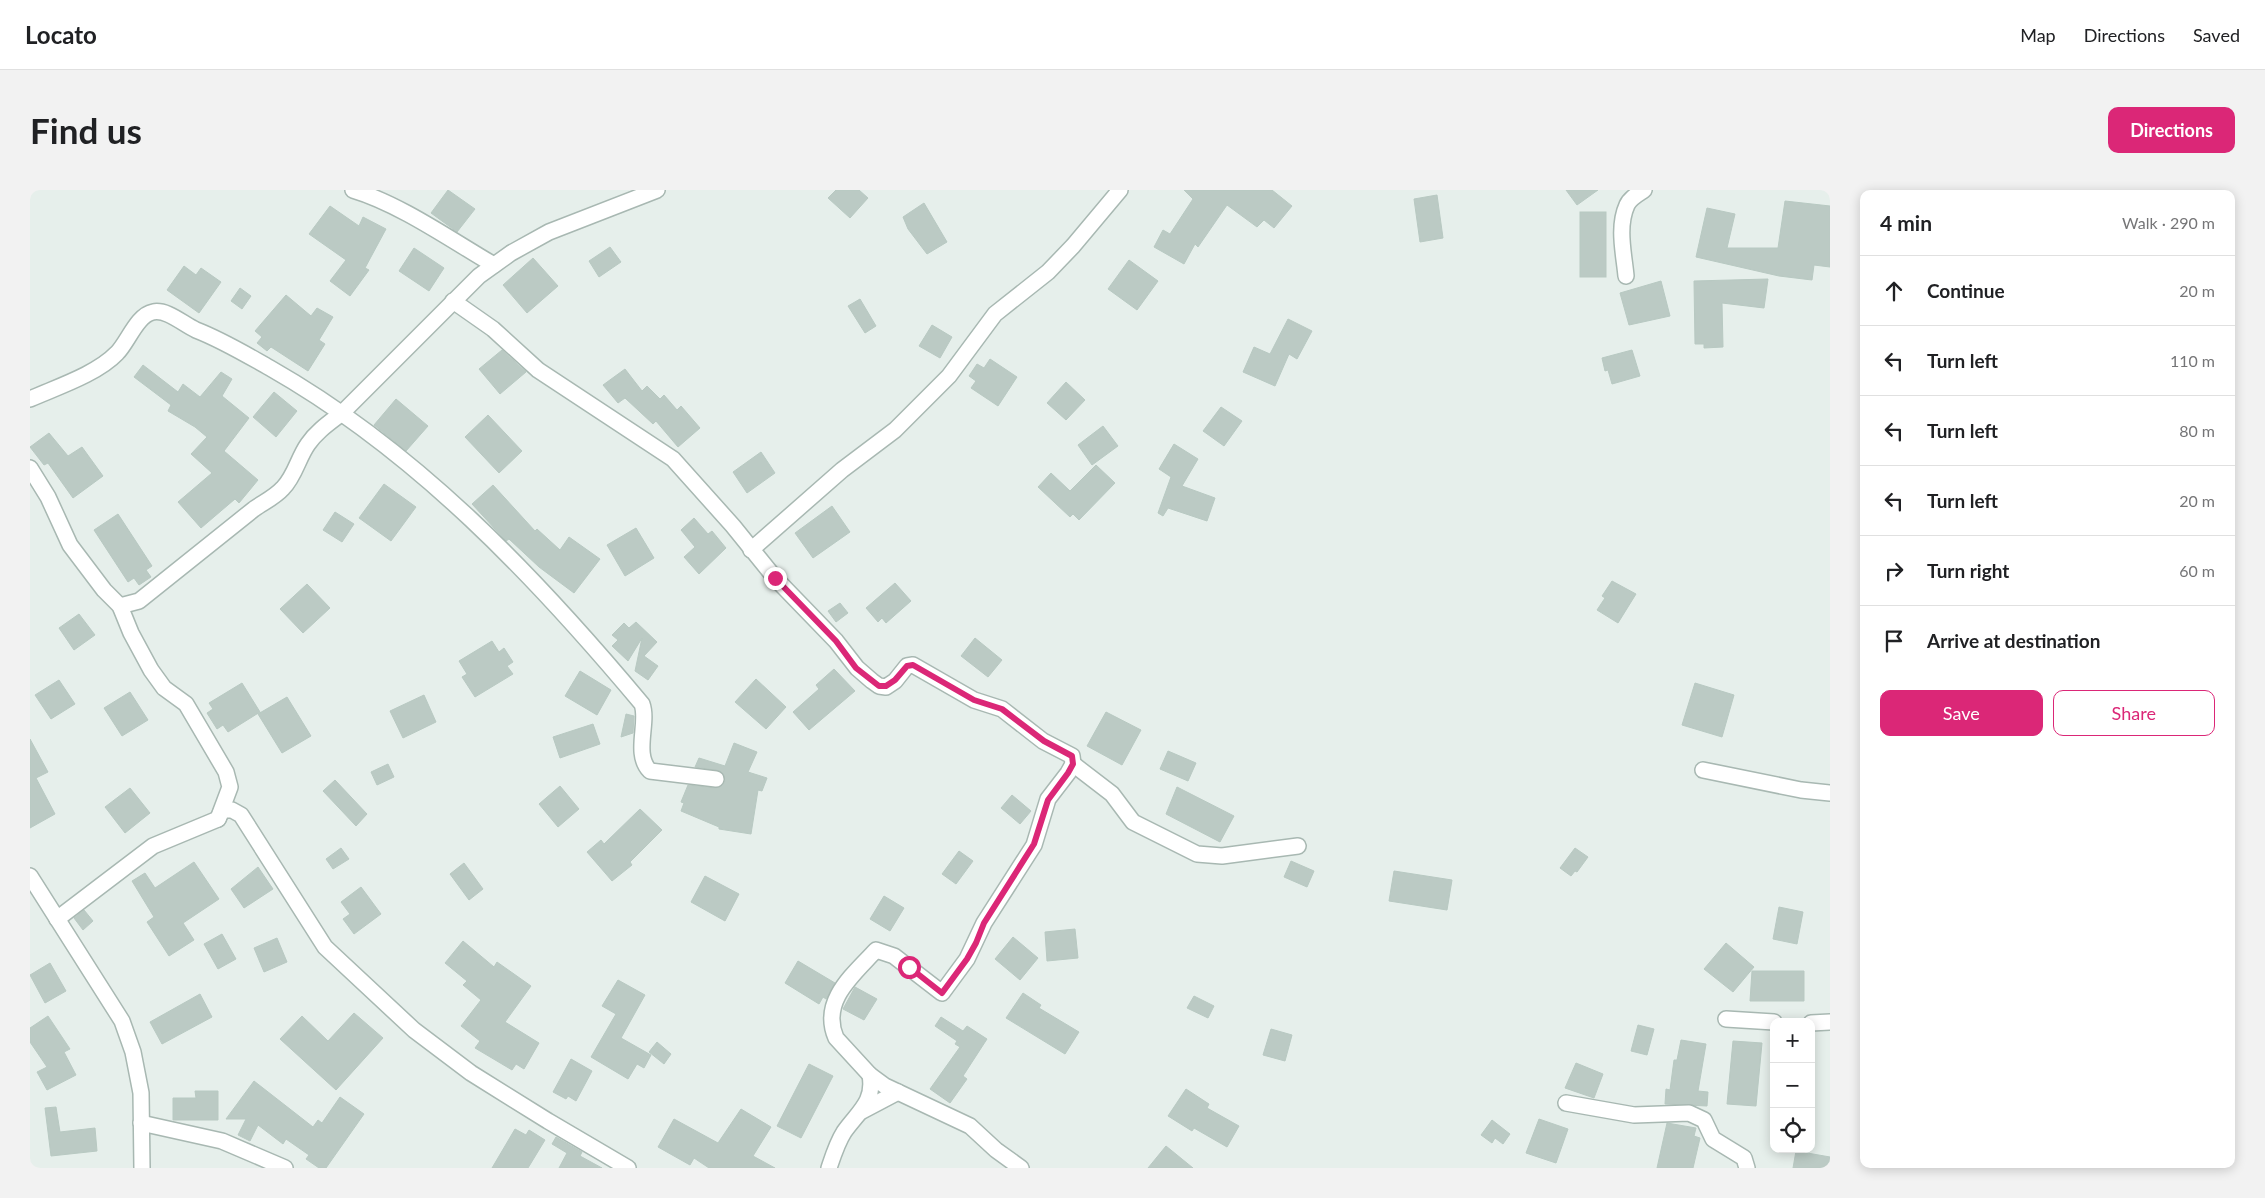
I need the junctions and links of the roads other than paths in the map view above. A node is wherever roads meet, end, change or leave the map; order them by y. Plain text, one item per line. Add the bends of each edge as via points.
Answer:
1 (353, 190) edge
2 (657, 190) edge
3 (1120, 190) edge
4 (1644, 190) edge
5 (494, 265) junction
6 (1626, 276) dead end
7 (453, 301) junction
8 (30, 399) edge
9 (342, 413) junction
10 (30, 468) edge
11 (751, 550) junction
12 (120, 606) junction
13 (1073, 764) junction
14 (1703, 770) dead end
15 (716, 779) dead end
16 (1830, 792) edge
17 (218, 818) junction
18 (1298, 846) dead end
19 (30, 876) edge
20 (57, 919) junction
21 (1726, 1019) dead end
22 (1770, 1022) edge
23 (1830, 1022) edge
24 (1815, 1023) edge
25 (870, 1075) junction
26 (898, 1092) junction
27 (1566, 1103) dead end
28 (862, 1111) junction
29 (141, 1123) junction
30 (142, 1168) edge
31 (285, 1168) edge
32 (628, 1168) edge
33 (829, 1168) edge
34 (1021, 1168) edge
35 (1748, 1168) edge

1 - 5 street via 412,217
2 - 5 street via 549,232
3 - 11 street via 1048,272 995,314 949,376 895,430 842,470
4 - 6 street via 1627,204 1624,216 1622,239
5 - 7 street
7 - 9 street
7 - 11 street via 493,329 538,370 673,459
8 - 9 street via 104,365 118,353 147,314 154,311 166,313 183,325 216,338
9 - 12 street via 318,430 306,446 298,467 274,497 254,508 139,601
9 - 15 street via 452,501 599,652 642,704 644,763 650,770
10 - 12 street via 48,497 70,546
11 - 13 street via 836,641 856,668 879,686 886,686 907,666 913,665 974,700 1002,709 1044,741 1072,756
12 - 17 street via 151,670 164,688 186,704 226,772 230,787
13 - 18 street via 1112,794 1133,822 1197,854 1222,856
13 - 25 street via 1048,800 1034,844 984,923 967,959 942,993 894,956 876,950 844,984 833,1002 833,1031 842,1046
14 - 16 street via 1801,790
17 - 20 street via 153,846
17 - 32 street via 222,810 232,810 241,816 325,947 414,1030 472,1073
19 - 20 street
20 - 29 street via 122,1021 133,1052 141,1093
21 - 22 street
23 - 24 street
25 - 26 street
25 - 28 street via 872,1089
26 - 28 street
26 - 34 street via 970,1126
27 - 35 street via 1634,1115 1689,1113 1704,1120 1713,1139 1744,1158
28 - 33 street via 841,1138
29 - 30 street
29 - 31 street via 222,1140

